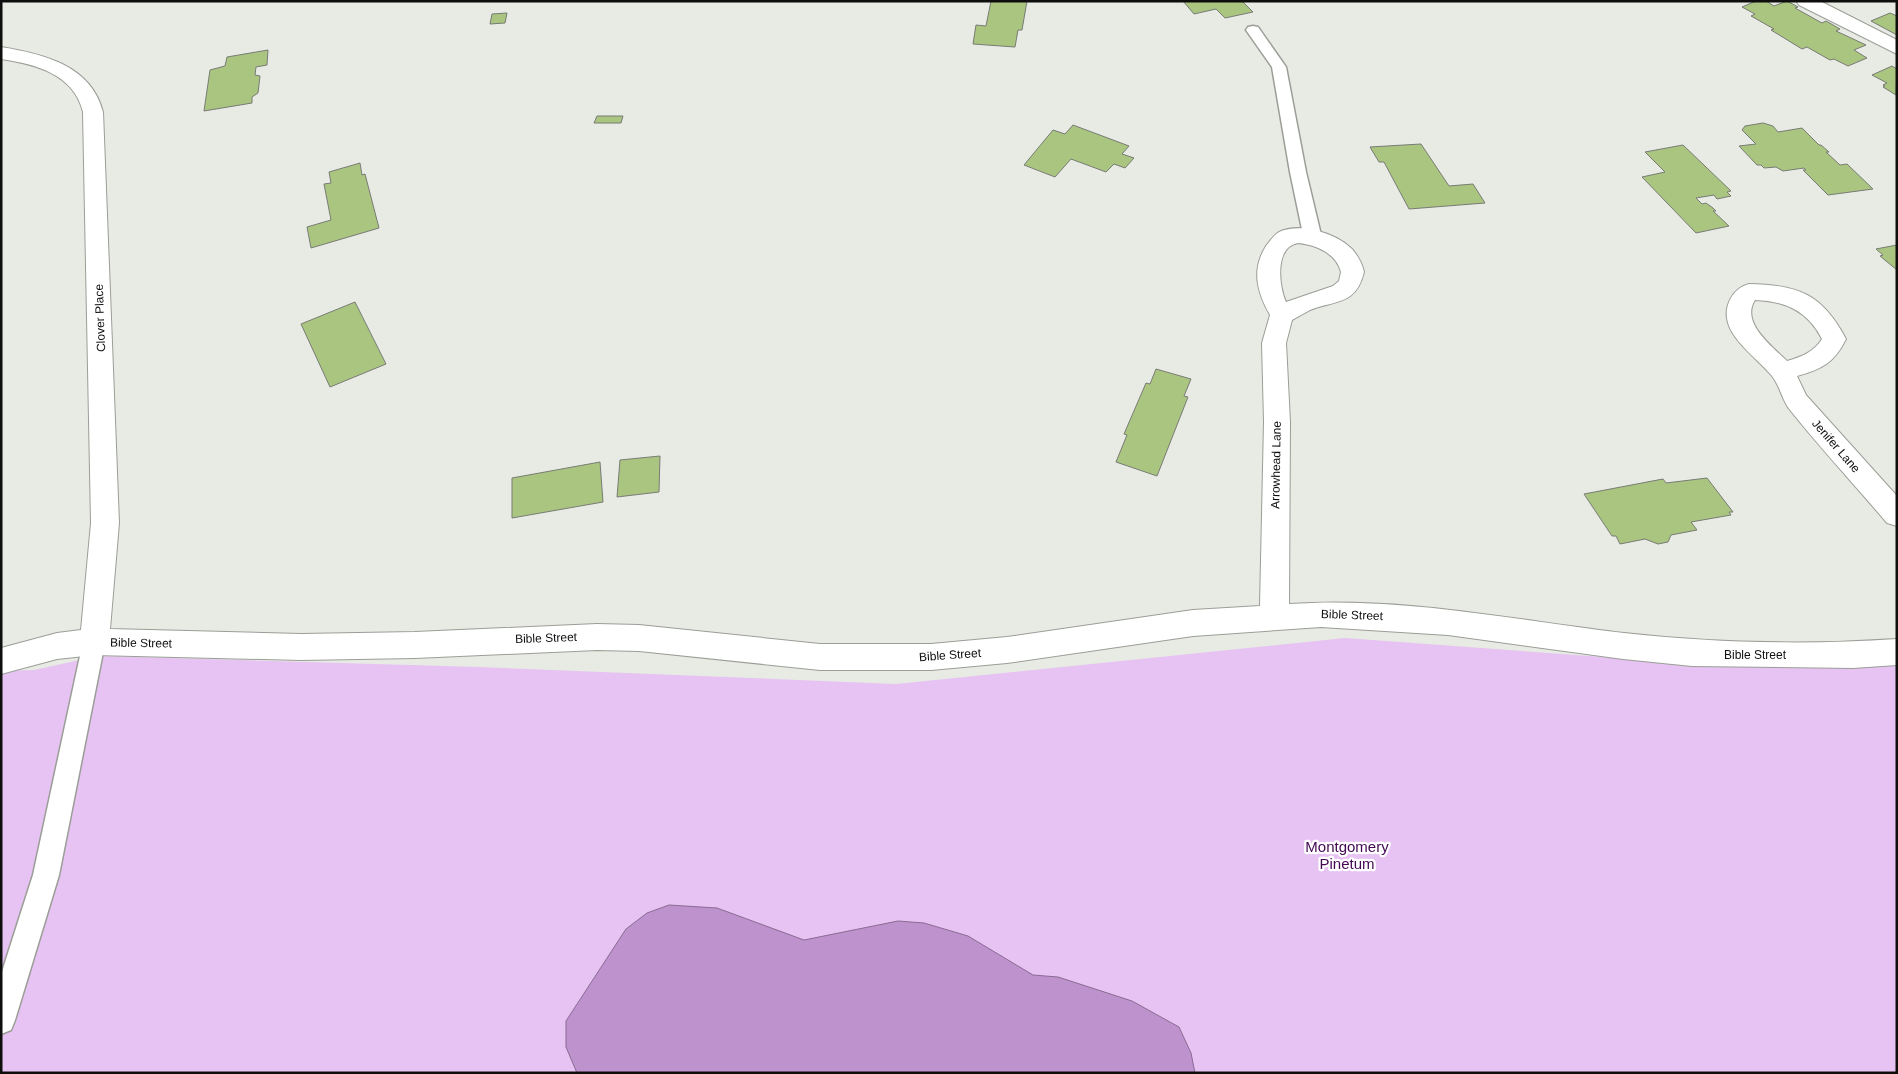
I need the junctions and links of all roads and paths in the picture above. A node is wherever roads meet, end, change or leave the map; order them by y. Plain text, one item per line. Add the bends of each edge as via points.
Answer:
1 (1805, 1) edge
2 (1253, 30) dead end
3 (1897, 48) edge
4 (1, 53) edge
5 (1313, 239) junction
6 (1282, 315) junction
7 (1782, 371) dead end
8 (1897, 515) edge
9 (1274, 616) junction
10 (94, 642) junction
11 (1897, 652) edge
12 (1, 661) edge
13 (1, 1020) edge

1 - 3 street
2 - 5 lane via 1278,67
4 - 10 street, Clover Place via 47,63 71,75 84,89 92,109 106,523
5 - 6 street via 1302,236 1288,238 1277,246 1271,258 1268,274 1270,292
5 - 6 street via 1338,249 1350,261 1353,273 1349,284 1336,293 1301,304
6 - 9 street, Arrowhead Lane via 1274,343 1278,422
7 - 8 street, Jenifer Lane via 1797,401
9 - 10 street, Bible Street via 1193,623 973,654 886,658 820,657 605,637 327,647
9 - 11 street, Bible Street via 1321,614 1438,621 1692,653 1854,655
10 - 12 street, Bible Street via 57,646
10 - 13 lane via 46,874

